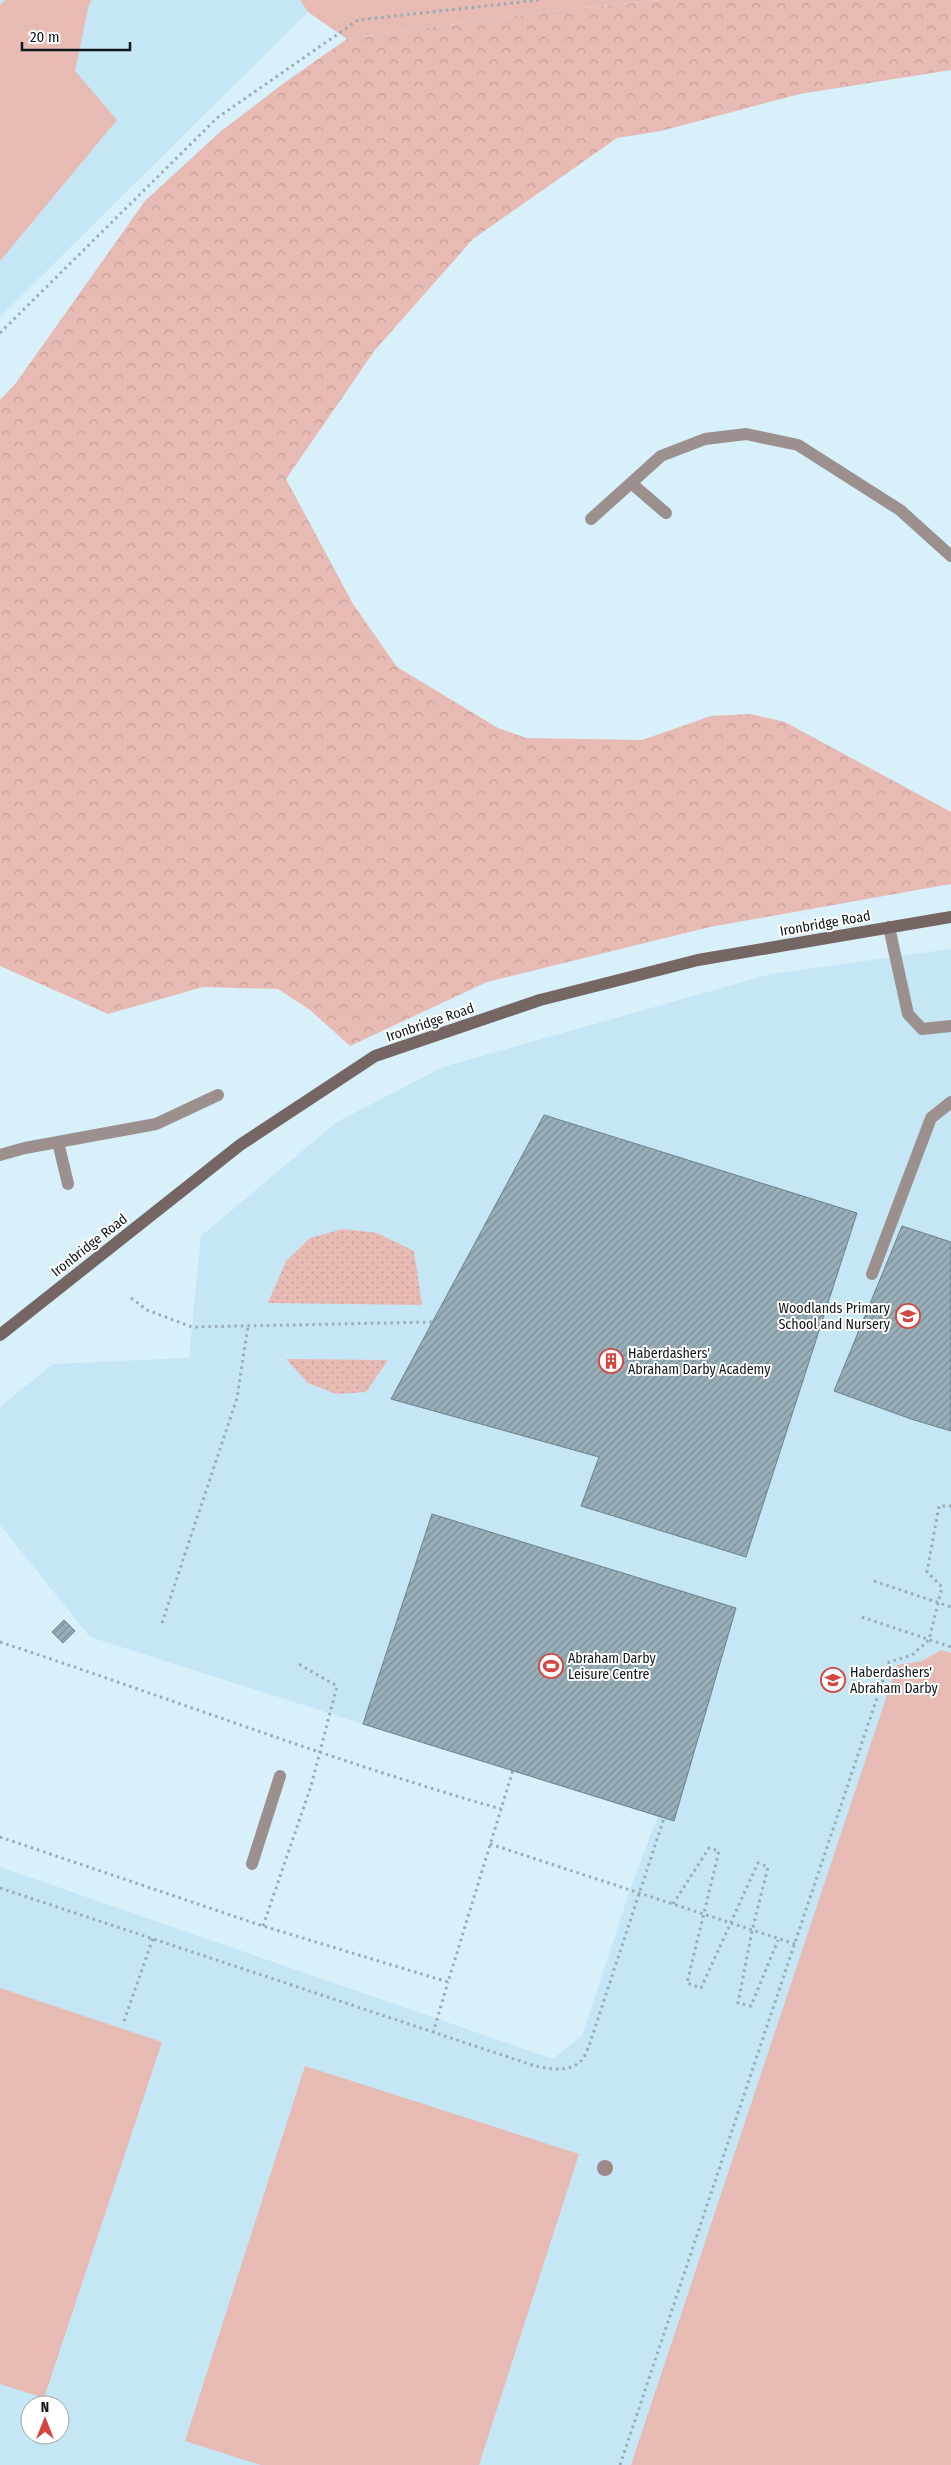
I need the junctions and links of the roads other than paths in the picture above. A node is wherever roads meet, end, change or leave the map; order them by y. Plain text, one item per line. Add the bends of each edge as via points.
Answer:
1 (631, 483) junction
2 (666, 513) dead end
3 (591, 519) dead end
4 (951, 556) edge
5 (951, 917) edge
6 (889, 927) junction
7 (951, 1026) edge
8 (218, 1095) dead end
9 (951, 1102) edge
10 (58, 1142) junction
11 (0, 1155) edge
12 (68, 1184) dead end
13 (872, 1274) dead end
14 (0, 1335) edge
15 (280, 1776) dead end
16 (252, 1864) dead end

1 - 2 street
1 - 3 street
1 - 4 street via 661,456 705,439 746,434 798,445 900,510
5 - 6 main road, Ironbridge Road
6 - 7 street via 908,1014 922,1029
6 - 14 main road, Ironbridge Road via 698,960 540,1000 375,1056 240,1145
8 - 10 street via 156,1124
9 - 13 street via 931,1118
10 - 11 street
10 - 12 street
15 - 16 street

